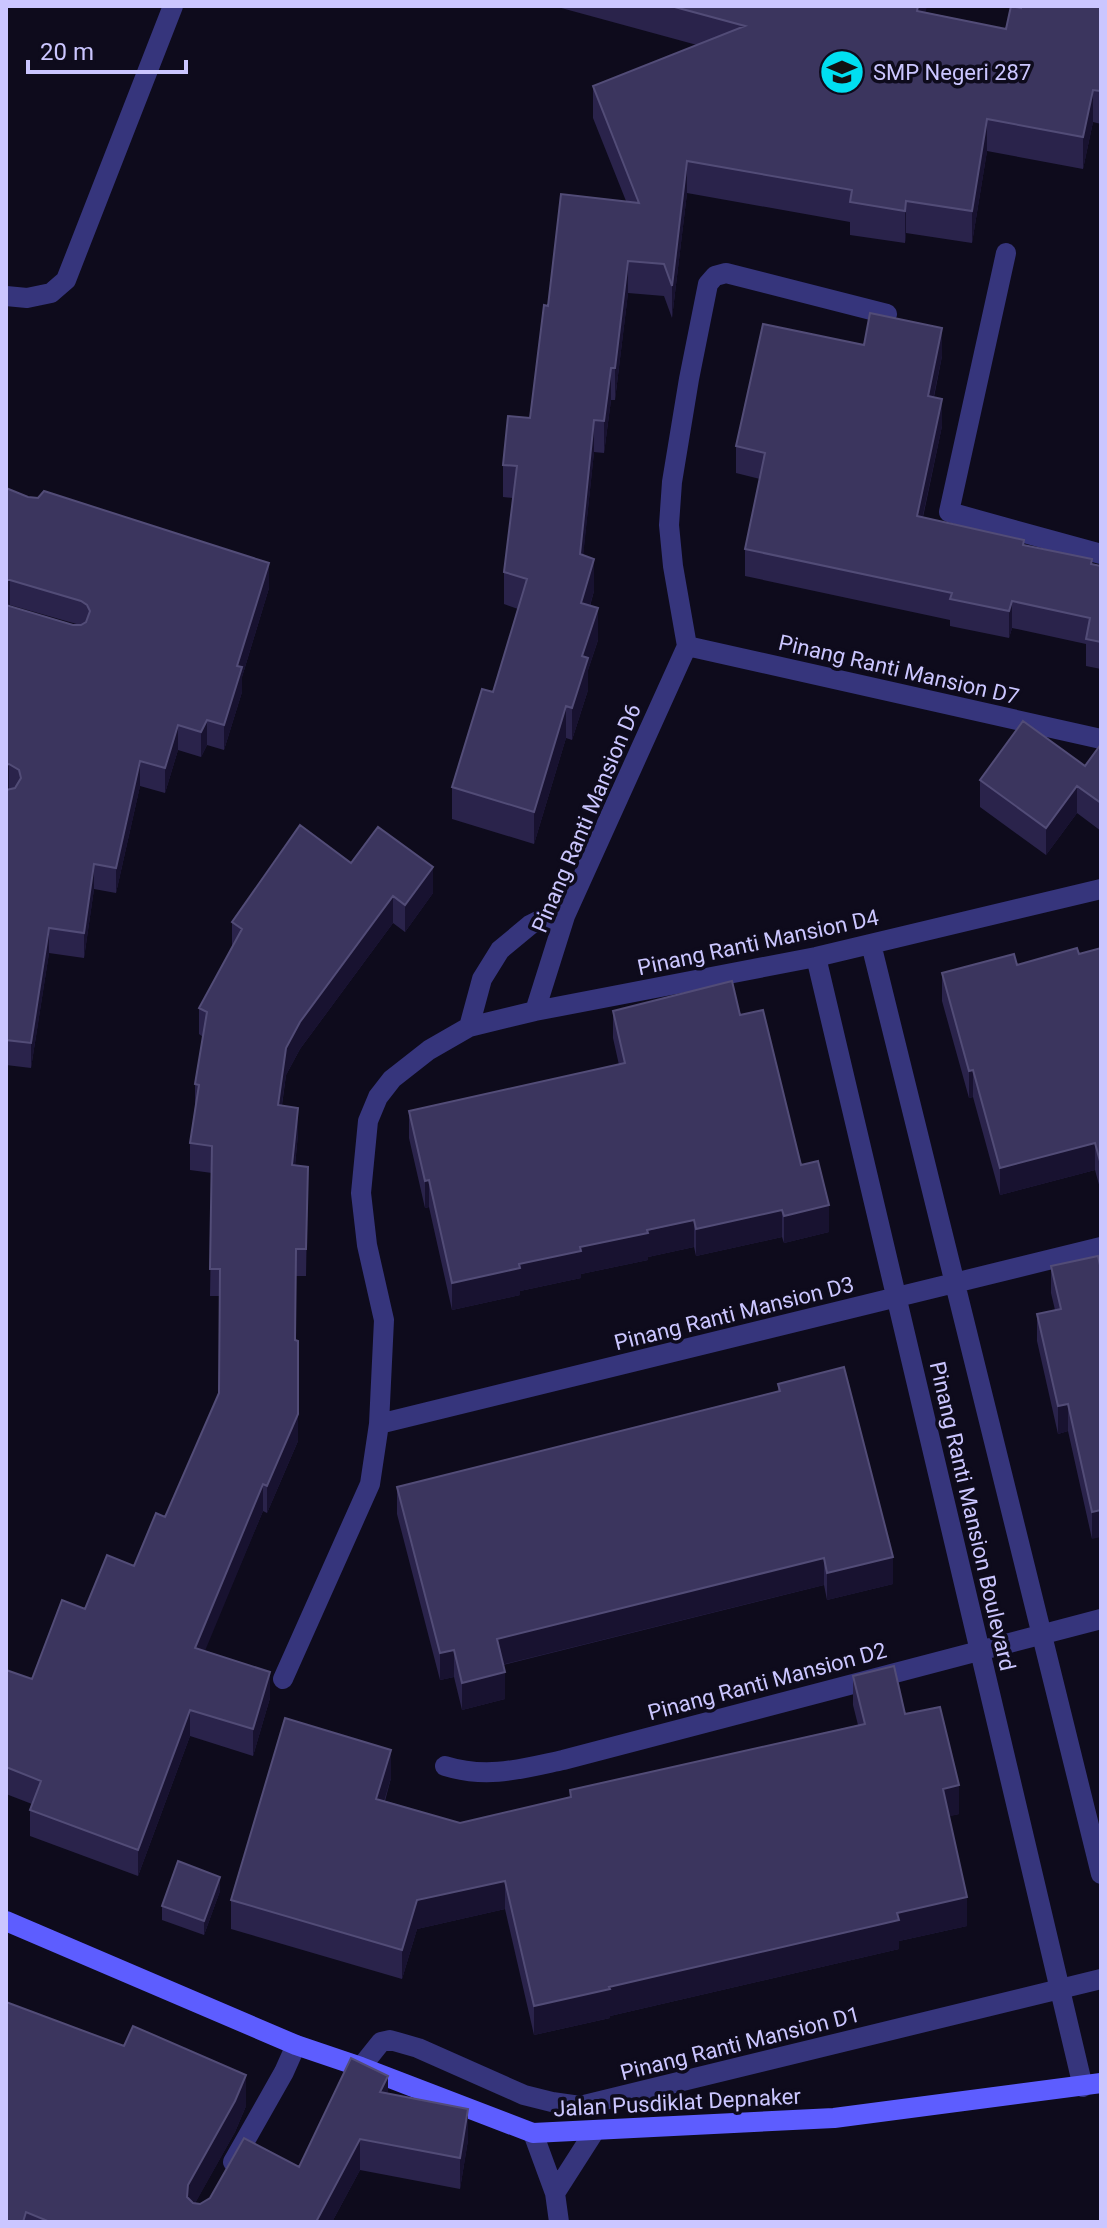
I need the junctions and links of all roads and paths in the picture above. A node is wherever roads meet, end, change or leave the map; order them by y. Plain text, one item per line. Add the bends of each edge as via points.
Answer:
1 (173, 6) edge
2 (1006, 253) dead end
3 (6, 296) edge
4 (887, 314) edge
5 (1101, 554) edge
6 (687, 646) junction
7 (1101, 739) edge
8 (1101, 889) edge
9 (565, 916) junction
10 (871, 944) junction
11 (816, 957) junction
12 (535, 1011) junction
13 (469, 1027) junction
14 (1101, 1247) edge
15 (955, 1283) junction
16 (896, 1298) junction
17 (379, 1424) junction
18 (1101, 1619) edge
19 (1042, 1634) junction
20 (980, 1649) junction
21 (283, 1679) dead end
22 (445, 1766) dead end
23 (1101, 1874) edge
24 (6, 1921) edge
25 (1101, 1979) edge
26 (1060, 1989) junction
27 (296, 2045) junction
28 (361, 2067) junction
29 (1092, 2085) edge
30 (594, 2132) junction
31 (533, 2133) junction
32 (221, 2184) edge
33 (555, 2193) junction
34 (559, 2222) edge

1 - 3 street via 66,280 51,293
2 - 5 street via 949,512
4 - 6 street via 726,273 708,284 669,525
6 - 7 street, Pinang Ranti Mansion D7
6 - 9 street, Pinang Ranti Mansion D6
8 - 10 street, Pinang Ranti Mansion D4
9 - 12 street, Pinang Ranti Mansion D6
9 - 13 street via 530,925 500,950 482,979
10 - 11 street, Pinang Ranti Mansion D4
10 - 15 street, Pinang Ranti Mansion Boulevard
11 - 12 street, Pinang Ranti Mansion D4
11 - 16 street, Pinang Ranti Mansion Boulevard
12 - 13 street, Pinang Ranti Mansion D4
13 - 17 street, Pinang Ranti Mansion D4 via 392,1079 368,1121 361,1193 384,1320
14 - 15 street, Pinang Ranti Mansion D3
15 - 16 street, Pinang Ranti Mansion D3
15 - 19 street, Pinang Ranti Mansion Boulevard
16 - 17 street, Pinang Ranti Mansion D3
16 - 20 street, Pinang Ranti Mansion Boulevard
17 - 21 street, Pinang Ranti Mansion D4 via 370,1484
18 - 19 street, Pinang Ranti Mansion D2
19 - 20 street, Pinang Ranti Mansion D2
19 - 23 street, Pinang Ranti Mansion Boulevard
20 - 22 street, Pinang Ranti Mansion D2 via 563,1760 500,1773 465,1773
20 - 26 street, Pinang Ranti Mansion Boulevard
24 - 27 street, Jalan Pusdiklat Depnaker
25 - 26 street, Pinang Ranti Mansion D1
26 - 28 street, Pinang Ranti Mansion D1 via 580,2106 524,2095 390,2040 381,2042
26 - 29 street, Pinang Ranti Mansion Boulevard
27 - 28 street, Jalan Pusdiklat Depnaker
27 - 32 street
28 - 31 street, Jalan Pusdiklat Depnaker
29 - 30 street, Jalan Pusdiklat Depnaker via 834,2118
30 - 31 street, Jalan Pusdiklat Depnaker
30 - 33 street
31 - 33 street
33 - 34 street

